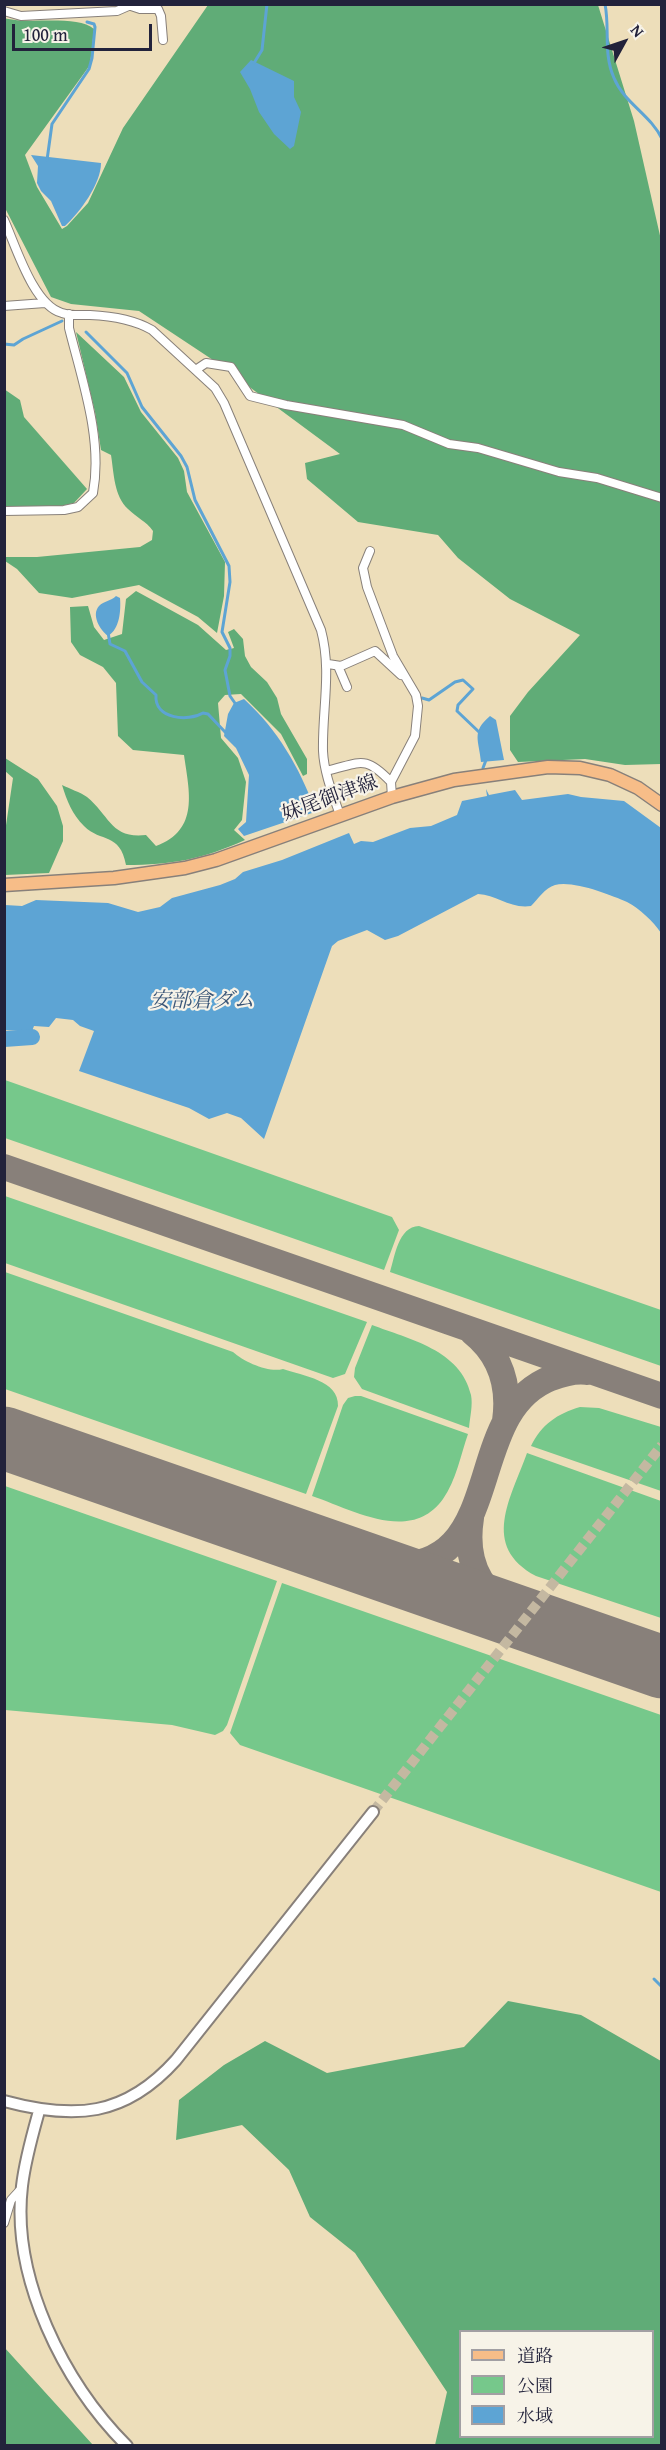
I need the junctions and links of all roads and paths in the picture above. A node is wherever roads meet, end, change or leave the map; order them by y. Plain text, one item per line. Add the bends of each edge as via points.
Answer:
1 (132, 5) edge
2 (4, 11) edge
3 (163, 40) dead end
4 (4, 220) edge
5 (45, 303) junction
6 (4, 306) edge
7 (69, 314) junction
8 (197, 369) junction
9 (662, 498) edge
10 (4, 511) edge
11 (370, 551) dead end
12 (328, 664) junction
13 (338, 666) junction
14 (407, 681) junction
15 (347, 687) dead end
16 (326, 771) junction
17 (391, 782) junction
18 (392, 797) junction
19 (662, 805) edge
20 (340, 815) junction
21 (4, 885) edge
22 (373, 1812) tunnel mouth
23 (4, 2101) edge
24 (39, 2111) junction
25 (21, 2188) junction
26 (4, 2223) edge
27 (127, 2445) edge

1 - 2 street via 117,11 21,16
1 - 3 street via 158,9
4 - 5 street
5 - 6 street
5 - 7 street
7 - 8 street via 102,315 142,324
7 - 10 street via 92,423 93,493 71,509
8 - 9 street via 206,363 231,367 250,396 403,425 449,444 597,478
8 - 12 street via 224,403 321,630
11 - 14 street via 363,568 368,587 393,656
12 - 13 street
12 - 16 street via 323,752
13 - 14 street via 375,651
13 - 15 street
14 - 17 street via 417,695 415,736
16 - 17 street via 365,762
16 - 20 street
17 - 18 street
18 - 19 main road, 妹尾御津線 via 454,780 558,767 610,775
18 - 20 main road, 妹尾御津線
20 - 21 main road, 妹尾御津線 via 185,868 114,878
22 - 24 street via 164,2074 132,2097 103,2108 63,2113
23 - 24 street
24 - 25 street
25 - 26 street via 11,2200
25 - 27 street via 25,2256 46,2326 98,2413

